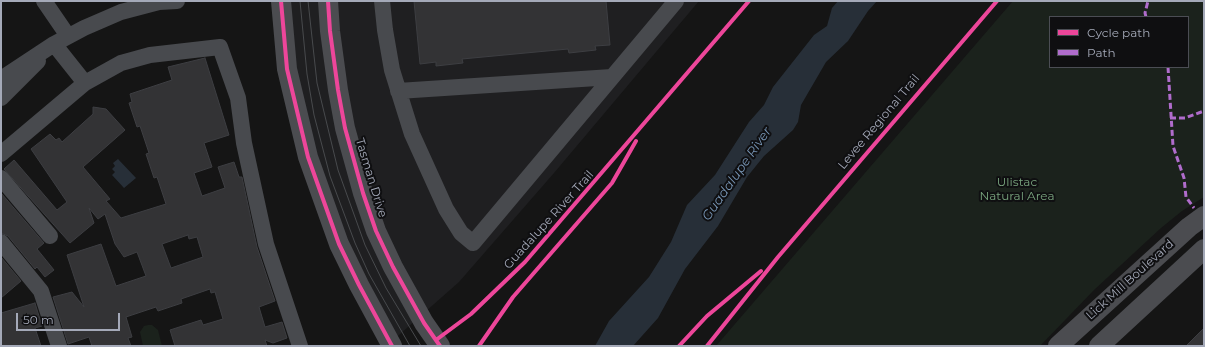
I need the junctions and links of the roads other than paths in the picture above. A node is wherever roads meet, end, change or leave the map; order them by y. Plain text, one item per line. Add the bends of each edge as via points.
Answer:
1 (44, 1) edge
2 (177, 1) edge
3 (281, 1) edge
4 (328, 1) edge
5 (382, 1) edge
6 (676, 1) edge
7 (61, 40) junction
8 (612, 77) junction
9 (1, 79) edge
10 (85, 83) junction
11 (398, 91) junction
12 (1, 98) edge
13 (1, 154) edge
14 (1, 178) edge
15 (1204, 216) edge
16 (50, 236) dead end
17 (1, 242) edge
18 (1204, 248) edge
19 (59, 346) edge
20 (300, 346) edge
21 (392, 346) edge
22 (440, 346) edge
23 (1058, 346) edge
24 (1099, 346) edge

1 - 7 street
2 - 7 street via 159,2 121,12
3 - 21 main road via 287,69 308,157 339,244
4 - 22 main road, Tasman Drive via 338,90 345,128 363,193 376,231 393,267
5 - 11 street via 385,30
6 - 8 street
7 - 9 street
7 - 10 street
7 - 12 street
8 - 11 street
8 - 11 street via 473,244 460,233 446,209 412,134
10 - 13 street
10 - 20 street via 121,63 150,55 220,47 238,98 244,143 266,244
14 - 16 street
15 - 23 main road, Lick Mill Boulevard
17 - 19 street via 41,291
18 - 24 main road

